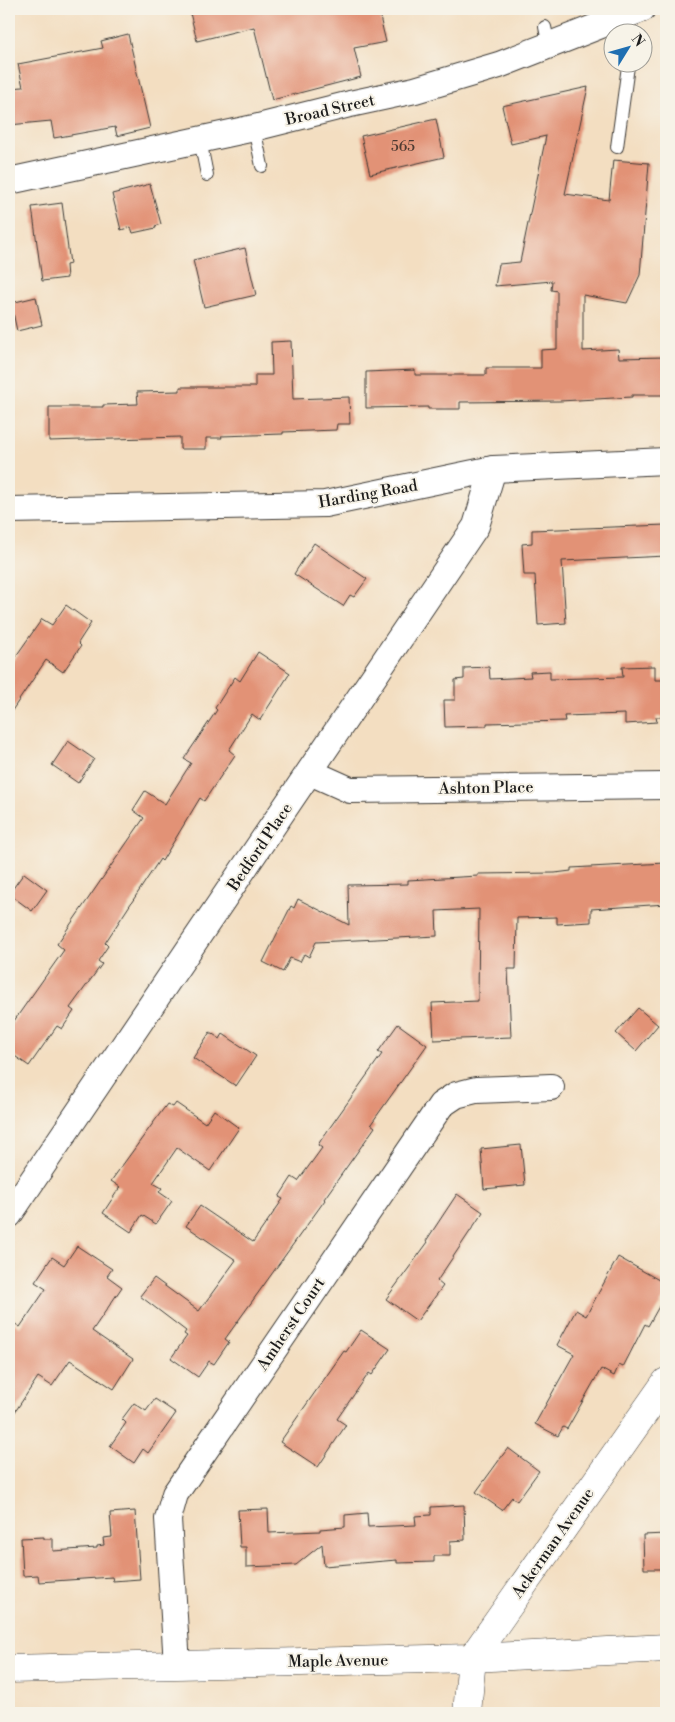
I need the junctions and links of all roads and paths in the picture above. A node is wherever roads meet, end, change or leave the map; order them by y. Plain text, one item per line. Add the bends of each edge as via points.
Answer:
1 (642, 9) edge
2 (621, 22) edge
3 (602, 28) edge
4 (627, 72) edge
5 (254, 128) junction
6 (200, 140) junction
7 (617, 147) dead end
8 (262, 166) dead end
9 (207, 175) dead end
10 (9, 181) edge
11 (666, 461) edge
12 (493, 469) junction
13 (12, 514) edge
14 (310, 772) junction
15 (666, 786) edge
16 (551, 1087) dead end
17 (9, 1215) edge
18 (666, 1382) edge
19 (666, 1648) edge
20 (472, 1658) junction
21 (177, 1665) junction
22 (9, 1669) edge
23 (467, 1713) edge

1 - 2 street, Broad Street
3 - 5 street, Broad Street via 547,37 499,65
4 - 7 lane
5 - 6 street, Broad Street
5 - 8 lane
6 - 9 lane
6 - 10 street, Broad Street
11 - 12 street, Harding Road
12 - 13 street, Harding Road via 325,504
12 - 14 street, Bedford Place via 476,526
14 - 15 street, Ashton Place via 350,790
14 - 17 street, Bedford Place
16 - 21 street, Amherst Court via 476,1090 456,1094 441,1105 175,1494 168,1520
18 - 20 main road, Ackerman Avenue
19 - 20 main road, Maple Avenue
20 - 21 main road, Maple Avenue
20 - 23 main road, Ackerman Avenue
21 - 22 main road, Maple Avenue

